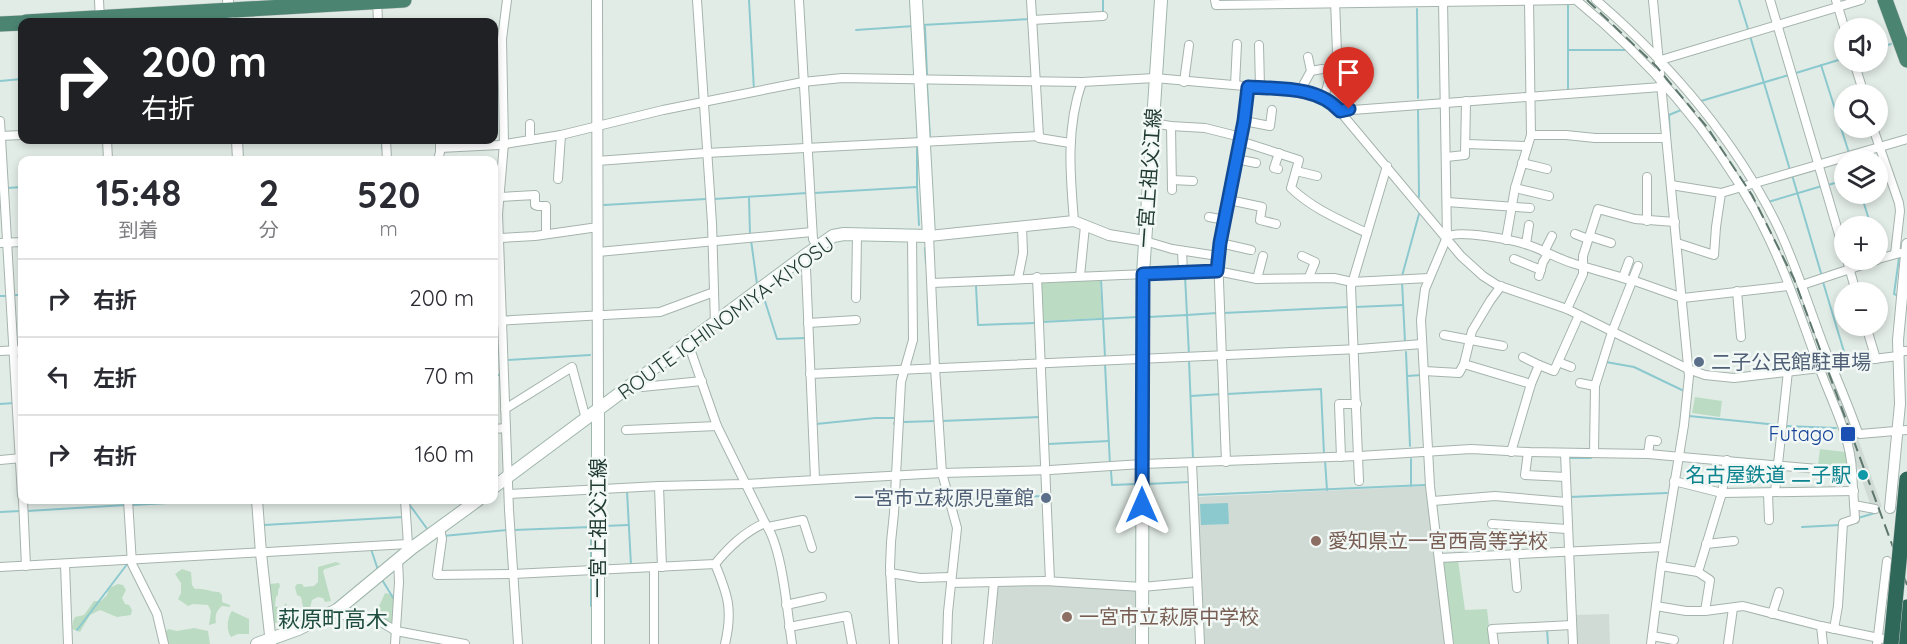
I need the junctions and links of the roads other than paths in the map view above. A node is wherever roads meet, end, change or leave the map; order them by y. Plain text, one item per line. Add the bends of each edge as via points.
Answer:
1 (99, 0) edge
2 (404, 0) edge
3 (507, 0) edge
4 (597, 0) edge
5 (697, 0) edge
6 (799, 0) edge
7 (916, 0) edge
8 (1031, 0) edge
9 (1161, 0) edge
10 (1215, 0) edge
11 (1529, 0) edge
12 (1574, 0) edge
13 (1596, 0) edge
14 (1653, 0) edge
15 (1770, 0) edge
16 (1861, 0) edge
17 (1885, 0) edge
18 (1893, 0) edge
19 (377, 1) edge
20 (1443, 1) edge
21 (1335, 2) edge
22 (1837, 4) edge
23 (229, 11) edge
24 (1102, 16) dead end
25 (100, 18) edge
26 (129, 18) edge
27 (378, 18) edge
28 (1032, 20) junction
29 (18, 23) edge
30 (0, 24) edge
31 (1777, 26) junction
32 (1907, 37) edge
33 (498, 40) edge
34 (1237, 44) dead end
35 (1190, 45) dead end
36 (1259, 45) dead end
37 (1308, 57) dead end
38 (1660, 59) junction
39 (1907, 60) edge
40 (1322, 69) dead end
41 (1311, 71) junction
42 (1660, 77) junction
43 (1155, 78) junction
44 (920, 80) junction
45 (1036, 80) junction
46 (803, 82) junction
47 (1082, 82) junction
48 (1184, 82) junction
49 (1235, 85) junction
50 (1248, 87) junction
51 (1661, 87) junction
52 (1260, 88) junction
53 (1300, 91) junction
54 (1531, 96) junction
55 (1324, 98) junction
56 (1466, 101) junction
57 (703, 102) junction
58 (1444, 103) junction
59 (1272, 111) dead end
60 (1340, 111) junction
61 (1244, 121) junction
62 (0, 122) edge
63 (1152, 123) junction
64 (530, 124) dead end
65 (597, 126) junction
66 (1171, 126) junction
67 (18, 135) edge
68 (561, 135) junction
69 (1531, 135) junction
70 (0, 136) edge
71 (1039, 136) junction
72 (1666, 138) junction
73 (1876, 138) edge
74 (1907, 138) edge
75 (1241, 139) junction
76 (530, 140) junction
77 (924, 142) junction
78 (1070, 142) junction
79 (498, 143) edge
80 (504, 143) junction
81 (1466, 144) junction
82 (1527, 146) junction
83 (807, 147) junction
84 (1879, 147) junction
85 (706, 153) junction
86 (1279, 153) junction
87 (1446, 157) junction
88 (1236, 159) junction
89 (597, 160) junction
90 (1256, 163) dead end
91 (1522, 164) junction
92 (1818, 165) junction
93 (1387, 166) junction
94 (1278, 169) dead end
95 (1547, 169) dead end
96 (1296, 171) junction
97 (1317, 176) dead end
98 (1647, 177) dead end
99 (558, 178) dead end
100 (1172, 180) junction
101 (1193, 181) dead end
102 (1754, 184) junction
103 (1671, 185) junction
104 (1515, 188) junction
105 (1740, 188) junction
106 (1172, 190) dead end
107 (1721, 193) junction
108 (1549, 196) dead end
109 (500, 197) junction
110 (1228, 200) junction
111 (1447, 201) junction
112 (1903, 202) edge
113 (1513, 205) junction
114 (498, 206) edge
115 (1530, 208) dead end
116 (1209, 217) dead end
117 (1834, 218) edge
118 (1225, 219) junction
119 (1074, 220) junction
120 (1647, 221) junction
121 (1675, 222) junction
122 (1276, 224) dead end
123 (1529, 225) dead end
124 (498, 226) edge
125 (1022, 226) junction
126 (1085, 226) junction
127 (598, 227) junction
128 (812, 232) junction
129 (1367, 232) junction
130 (546, 234) junction
131 (857, 234) junction
132 (1575, 234) dead end
133 (912, 236) junction
134 (929, 236) junction
135 (1552, 236) dead end
136 (1447, 237) junction
137 (500, 238) junction
138 (1589, 238) junction
139 (712, 240) junction
140 (1506, 240) junction
141 (1145, 241) junction
142 (4, 243) edge
143 (1220, 243) junction
144 (1611, 243) dead end
145 (1677, 243) junction
146 (1526, 244) junction
147 (817, 247) junction
148 (1904, 249) edge
149 (1251, 250) dead end
150 (1182, 251) junction
151 (598, 252) junction
152 (1546, 253) junction
153 (1888, 255) edge
154 (1218, 256) junction
155 (1263, 256) dead end
156 (1302, 256) dead end
157 (498, 257) edge
158 (803, 257) junction
159 (1514, 259) dead end
160 (1629, 261) dead end
161 (1583, 266) junction
162 (1638, 266) dead end
163 (1835, 270) edge
164 (1217, 271) junction
165 (1183, 273) junction
166 (1143, 274) junction
167 (1080, 276) junction
168 (1037, 277) junction
169 (1310, 277) junction
170 (1623, 277) junction
171 (1018, 278) junction
172 (1429, 278) junction
173 (1257, 279) junction
174 (1632, 280) junction
175 (1352, 282) junction
176 (932, 283) junction
177 (1802, 285) junction
178 (1502, 286) junction
179 (1788, 286) junction
180 (1737, 291) junction
181 (714, 292) junction
182 (856, 298) dead end
183 (1683, 298) junction
184 (1567, 309) junction
185 (1579, 315) junction
186 (598, 316) junction
187 (856, 320) dead end
188 (498, 321) edge
189 (807, 323) junction
190 (715, 324) junction
191 (1612, 332) junction
192 (1444, 335) dead end
193 (1869, 336) edge
194 (1741, 338) dead end
195 (1470, 339) junction
196 (688, 343) junction
197 (1422, 344) junction
198 (1503, 346) dead end
199 (1353, 349) junction
200 (18, 350) edge
201 (0, 351) edge
202 (1903, 354) edge
203 (1221, 356) junction
204 (1523, 357) dead end
205 (1143, 359) junction
206 (1876, 359) junction
207 (1558, 362) junction
208 (1040, 364) junction
209 (1464, 364) junction
210 (1539, 364) junction
211 (1832, 364) junction
212 (1571, 367) dead end
213 (935, 368) junction
214 (1820, 368) junction
215 (1688, 369) junction
216 (903, 370) junction
217 (1424, 371) junction
218 (1788, 371) junction
219 (810, 374) junction
220 (702, 381) junction
221 (1580, 383) dead end
222 (1531, 384) junction
223 (634, 385) junction
224 (1595, 386) junction
225 (1356, 404) junction
226 (505, 409) junction
227 (598, 411) junction
228 (586, 419) junction
229 (717, 426) junction
230 (506, 428) junction
231 (498, 429) edge
232 (626, 430) dead end
233 (1902, 430) edge
234 (1657, 441) dead end
235 (1428, 452) junction
236 (1511, 452) junction
237 (1528, 452) junction
238 (1565, 453) junction
239 (1594, 453) junction
240 (1648, 454) junction
241 (1359, 456) junction
242 (1679, 456) junction
243 (1341, 457) junction
244 (18, 458) edge
245 (0, 460) edge
246 (1727, 460) junction
247 (1226, 462) junction
248 (1192, 463) junction
249 (1142, 464) junction
250 (1777, 465) junction
251 (1045, 470) junction
252 (942, 472) junction
253 (1852, 472) junction
254 (896, 476) junction
255 (508, 477) junction
256 (1566, 477) junction
257 (815, 479) junction
258 (1907, 479) edge
259 (1674, 481) junction
260 (1359, 482) dead end
261 (745, 484) junction
262 (498, 485) edge
263 (659, 486) junction
264 (598, 490) junction
265 (1854, 491) junction
266 (1771, 492) junction
267 (1722, 493) junction
268 (509, 494) junction
269 (1433, 501) junction
270 (1566, 502) junction
271 (1907, 503) edge
272 (23, 504) edge
273 (128, 504) edge
274 (257, 504) edge
275 (405, 504) edge
276 (473, 504) edge
277 (1854, 505) junction
278 (1890, 508) joint
279 (1875, 509) dead end
280 (1769, 520) dead end
281 (1492, 524) dead end
282 (766, 525) junction
283 (440, 528) junction
284 (1567, 529) junction
285 (1734, 541) dead end
286 (1706, 544) junction
287 (410, 546) junction
288 (1664, 547) junction
289 (812, 548) dead end
290 (1568, 551) junction
291 (261, 553) junction
292 (1514, 553) junction
293 (1439, 558) junction
294 (132, 560) junction
295 (398, 560) junction
296 (1887, 561) dead end
297 (64, 564) junction
298 (715, 564) junction
299 (26, 566) junction
300 (1661, 566) junction
301 (0, 567) edge
302 (658, 567) junction
303 (598, 570) junction
304 (1698, 572) junction
305 (890, 573) junction
306 (513, 574) junction
307 (951, 580) junction
308 (1050, 581) junction
309 (994, 582) junction
310 (1197, 582) junction
311 (1142, 587) junction
312 (1517, 588) dead end
313 (1779, 592) dead end
314 (822, 597) dead end
315 (786, 605) junction
316 (1656, 606) junction
317 (1907, 607) edge
318 (1733, 608) junction
319 (337, 610) junction
320 (1705, 611) junction
321 (1549, 614) dead end
322 (1772, 614) junction
323 (1548, 625) junction
324 (1572, 625) junction
325 (1821, 626) junction
326 (789, 627) junction
327 (1834, 628) junction
328 (396, 631) junction
329 (1652, 640) edge
330 (1674, 640) dead end
331 (271, 642) edge
332 (1882, 642) edge
333 (68, 644) edge
334 (164, 644) edge
335 (257, 644) edge
336 (395, 644) edge
337 (465, 644) edge
338 (518, 644) edge
339 (598, 644) edge
340 (654, 644) edge
341 (725, 644) edge
342 (792, 644) edge
343 (852, 644) edge
344 (894, 644) edge
345 (947, 644) edge
346 (988, 644) edge
347 (1142, 644) edge
348 (1200, 644) edge
349 (1449, 644) edge
350 (1494, 644) edge
351 (1573, 644) edge
352 (1728, 644) edge
353 (1823, 644) edge
354 (1903, 644) edge

1 - 25 street
2 - 19 highway
3 - 33 street
4 - 65 street
5 - 57 street
6 - 46 street
7 - 44 main road
8 - 28 street
9 - 43 main road, 一宮上祖父江線
10 - 21 street via 1216,5
11 - 12 street
11 - 20 street
11 - 54 street
12 - 42 street via 1625,41
13 - 38 street
14 - 38 street
15 - 31 street
16 - 22 street
17 - 39 highway
18 - 32 highway
19 - 23 highway
19 - 27 street
20 - 21 street
20 - 58 street
21 - 55 street via 1336,53
22 - 31 street
23 - 26 highway
24 - 28 street
28 - 45 street
29 - 30 highway
31 - 38 street
31 - 92 street
33 - 80 street
34 - 49 street
35 - 48 street
36 - 52 street
37 - 41 street
38 - 42 street
38 - 102 street via 1712,123
40 - 41 street
41 - 53 street
42 - 51 street
42 - 105 street
43 - 47 street
43 - 48 street
43 - 63 main road, 一宮上祖父江線
44 - 45 street
44 - 46 street via 842,78
44 - 77 main road
45 - 47 street
45 - 71 street
46 - 57 street
46 - 83 street
47 - 78 street via 1072,115
48 - 49 street
49 - 50 street
50 - 52 street
50 - 61 street
51 - 54 street
51 - 72 street
52 - 53 street
53 - 55 street
54 - 56 street
54 - 69 street
55 - 60 street
56 - 58 street
56 - 81 street
57 - 65 street
57 - 85 street
58 - 60 street
58 - 87 street
59 - 61 street via 1270,126
60 - 93 street
61 - 75 street
62 - 70 street
63 - 66 street
63 - 141 main road, 一宮上祖父江線
64 - 76 street
65 - 68 street
65 - 89 street
66 - 75 street via 1205,128
66 - 100 street
67 - 70 street
68 - 76 street
68 - 99 street
69 - 72 street
69 - 82 street
70 - 142 street
71 - 77 street
71 - 78 street
72 - 103 street
73 - 84 street
74 - 84 street
75 - 86 street
75 - 88 street
76 - 80 street
77 - 83 street
77 - 134 main road
78 - 119 street
79 - 80 street
80 - 109 street
81 - 82 street
81 - 87 street via 1465,155
82 - 91 street
83 - 85 street
83 - 128 street
84 - 92 street
84 - 112 street
85 - 89 street
85 - 139 street
86 - 94 street via 1274,168
86 - 96 street via 1299,160
87 - 111 street
88 - 90 street
88 - 110 street
89 - 127 street
91 - 95 street
91 - 104 street
92 - 102 street
92 - 117 street
93 - 129 street
93 - 136 street
96 - 97 street
96 - 129 street via 1291,188 1300,196 1329,216
98 - 120 street
100 - 101 street
100 - 106 street
102 - 105 street
102 - 177 street
103 - 107 street
103 - 121 street
104 - 108 street
104 - 113 street
105 - 107 street
105 - 179 street
107 - 145 street via 1714,255
109 - 114 street
109 - 130 street via 536,195 535,205 546,206
110 - 118 street
110 - 122 street via 1262,207 1260,220
111 - 113 street
111 - 136 street
112 - 148 street via 1900,211
113 - 115 street
113 - 140 street
116 - 118 street
118 - 143 street
119 - 125 street
119 - 126 street
120 - 121 street
120 - 138 street via 1598,209
121 - 145 street
123 - 146 street
124 - 137 street
125 - 134 street
125 - 171 street via 1023,253
126 - 141 street
126 - 167 street
127 - 130 street
127 - 151 street
128 - 139 street
128 - 147 street
129 - 175 street
130 - 137 street
131 - 133 main road, ROUTE ICHINOMIYA-KIYOSU
131 - 147 main road, ROUTE ICHINOMIYA-KIYOSU via 834,236
131 - 182 street
132 - 138 street
133 - 134 main road, ROUTE ICHINOMIYA-KIYOSU
133 - 216 street via 913,340
134 - 176 street
135 - 152 street
136 - 140 street via 1463,234
136 - 172 street
136 - 178 street via 1483,276
137 - 157 street
138 - 144 street
138 - 161 street via 1582,256
139 - 151 street
139 - 181 street
140 - 146 street
141 - 150 street
141 - 166 main road, 一宮上祖父江線
142 - 200 street
143 - 149 street
143 - 154 street
145 - 183 street
146 - 152 street
147 - 158 main road, ROUTE ICHINOMIYA-KIYOSU
148 - 153 street
148 - 202 street via 1898,340
150 - 154 street
150 - 165 street
151 - 186 street
152 - 159 street via 1540,273
152 - 161 street
154 - 164 street
155 - 173 street
156 - 169 street via 1315,262
158 - 189 street
158 - 190 main road, ROUTE ICHINOMIYA-KIYOSU
160 - 170 street
161 - 170 street
161 - 184 street
162 - 174 street
163 - 177 street
164 - 165 street
164 - 173 street
164 - 203 street
165 - 166 street
166 - 167 street
166 - 205 main road, 一宮上祖父江線
167 - 168 street
168 - 171 street
168 - 208 street
169 - 173 street
169 - 175 street
170 - 174 street
171 - 176 street
172 - 175 street
172 - 197 street via 1422,310
174 - 183 street
174 - 191 street
175 - 199 street
176 - 213 street
177 - 211 street
178 - 184 street
178 - 195 street via 1479,318
179 - 180 street
179 - 214 street
180 - 183 street
180 - 194 street
181 - 186 street via 660,312
181 - 190 street
183 - 215 street
184 - 185 street
185 - 191 street
185 - 207 street
186 - 188 street
186 - 227 street
187 - 189 street
188 - 226 street
189 - 219 street
190 - 196 main road, ROUTE ICHINOMIYA-KIYOSU
191 - 215 street
191 - 224 street
192 - 195 street
193 - 206 street
195 - 198 street
195 - 209 street
196 - 220 street
196 - 223 main road, ROUTE ICHINOMIYA-KIYOSU
197 - 199 street
197 - 217 street
199 - 203 street
199 - 225 street
200 - 201 street
202 - 206 street
202 - 233 street
203 - 205 street
203 - 247 street
204 - 210 street
205 - 208 street
205 - 249 main road, 一宮上祖父江線
206 - 211 street
207 - 210 street via 1554,371
207 - 212 street
208 - 213 street
208 - 251 street
209 - 217 street via 1459,373
209 - 222 street
210 - 222 street
211 - 214 street
211 - 233 street via 1858,433
213 - 216 street
213 - 252 street
214 - 218 street
214 - 253 street via 1851,457
215 - 218 street via 1734,378
215 - 242 street
216 - 219 street
216 - 254 street
217 - 235 street
218 - 250 street
219 - 257 street
220 - 223 street
220 - 229 street
221 - 224 street
222 - 236 street
223 - 227 main road, ROUTE ICHINOMIYA-KIYOSU
224 - 239 street
225 - 241 street
225 - 243 street via 1340,404
226 - 228 street via 572,367
226 - 230 street
227 - 228 main road, ROUTE ICHINOMIYA-KIYOSU
227 - 264 main road, 一宮上祖父江線
228 - 255 main road, ROUTE ICHINOMIYA-KIYOSU
229 - 232 street
229 - 261 street
230 - 231 street
230 - 255 street
233 - 278 street
234 - 240 street via 1650,440
235 - 236 street
235 - 241 street
235 - 269 street
236 - 237 street
237 - 238 street
237 - 256 street via 1525,475
238 - 239 street
238 - 256 street
239 - 240 street
240 - 242 street
241 - 243 street
241 - 260 street
242 - 246 street
242 - 259 street
243 - 247 street
244 - 245 street
246 - 250 street
246 - 267 street
247 - 248 street
248 - 249 street
248 - 310 street
249 - 251 street
249 - 311 main road, 一宮上祖父江線
250 - 253 street
250 - 266 street
251 - 252 street
251 - 308 street
252 - 254 street
252 - 307 street via 957,528
253 - 265 street
254 - 257 street
254 - 305 street
255 - 262 main road, ROUTE ICHINOMIYA-KIYOSU
255 - 268 street
256 - 270 street
257 - 261 street
258 - 332 highway, bridge
259 - 267 street
259 - 288 street
261 - 263 street
261 - 282 street
263 - 264 street
263 - 302 street
264 - 268 street
264 - 303 main road, 一宮上祖父江線
265 - 266 street
265 - 277 street
266 - 267 street
266 - 280 street
267 - 286 street
268 - 306 street
269 - 270 street via 1495,496
269 - 293 street
270 - 284 street
271 - 278 street
272 - 299 street
273 - 294 street
274 - 291 street
275 - 287 street
276 - 283 main road
277 - 279 street
277 - 327 street via 1855,519 1843,523
281 - 284 street
282 - 289 street via 803,519
282 - 298 street via 740,538
282 - 315 street via 773,539
283 - 287 main road
283 - 306 street via 437,575
284 - 290 street
285 - 286 street
286 - 304 street
287 - 291 street
287 - 295 main road
288 - 290 street
288 - 300 street
290 - 292 street
290 - 324 street
291 - 294 street
291 - 331 street
292 - 293 street
292 - 312 street
293 - 349 street
294 - 297 street
294 - 334 street via 158,614
295 - 319 main road
295 - 328 street
296 - 332 street
297 - 299 street
297 - 333 street
298 - 302 street
298 - 341 street via 728,599 730,615
299 - 301 street
300 - 304 street
300 - 316 street
302 - 303 street
302 - 340 street
303 - 306 street
303 - 339 main road, 一宮上祖父江線
304 - 320 street via 1710,580
305 - 307 street
305 - 344 street
306 - 338 street
307 - 309 street
307 - 345 street
308 - 309 street
308 - 311 street
309 - 346 street
310 - 311 street
310 - 348 street
311 - 347 main road, 一宮上祖父江線
313 - 322 street
314 - 315 street
315 - 326 street
316 - 320 street
316 - 329 street
317 - 354 highway
318 - 320 street
318 - 322 street via 1743,606
318 - 352 street
319 - 328 street
319 - 331 main road
321 - 323 street
322 - 325 street
323 - 324 street
323 - 350 street via 1492,629
324 - 351 street
325 - 327 street
325 - 353 street
326 - 342 street
326 - 343 street via 847,616
327 - 332 street
328 - 336 street
328 - 337 street
329 - 330 street
331 - 335 main road
332 - 354 street

